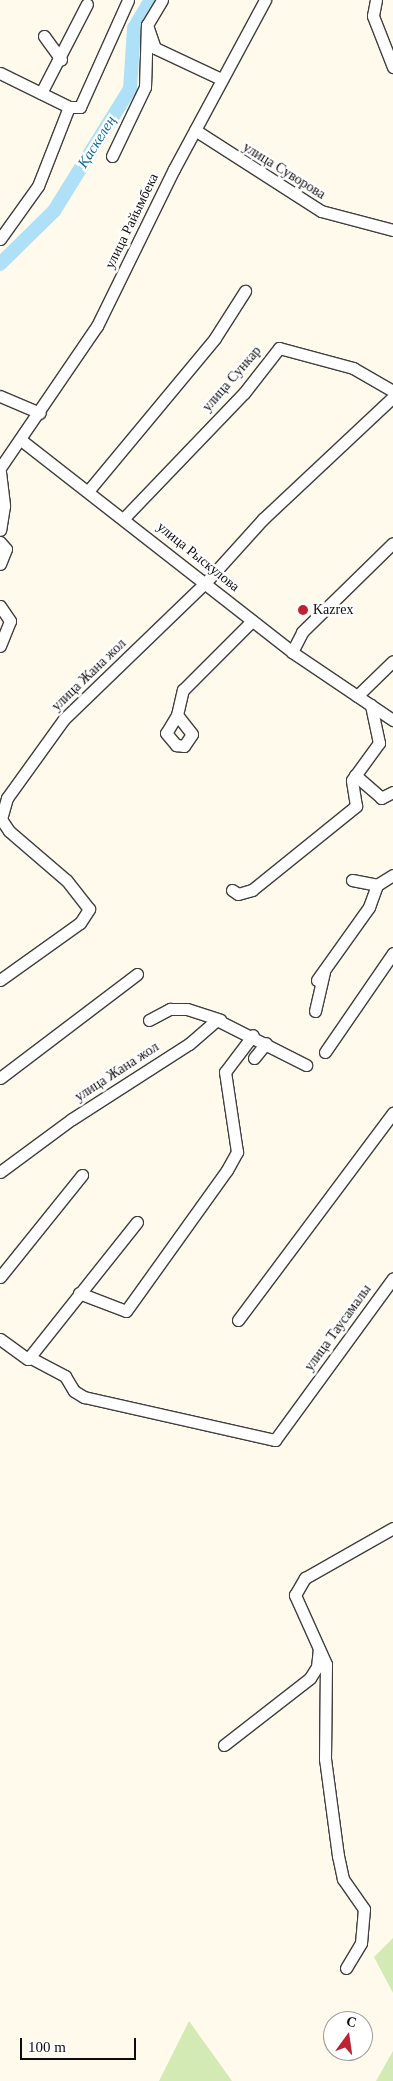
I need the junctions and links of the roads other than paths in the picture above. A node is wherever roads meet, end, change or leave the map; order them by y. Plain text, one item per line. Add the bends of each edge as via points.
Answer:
1 (128, 0) edge
2 (162, 0) edge
3 (265, 0) edge
4 (376, 0) edge
5 (87, 4) dead end
6 (147, 25) junction
7 (44, 36) dead end
8 (61, 59) junction
9 (393, 66) edge
10 (0, 73) edge
11 (221, 80) junction
12 (42, 93) junction
13 (74, 107) junction
14 (195, 130) junction
15 (112, 156) dead end
16 (393, 230) edge
17 (0, 239) edge
18 (245, 291) dead end
19 (393, 391) edge
20 (0, 396) edge
21 (393, 398) edge
22 (40, 413) junction
23 (21, 440) junction
24 (0, 468) edge
25 (0, 472) edge
26 (89, 490) junction
27 (124, 518) junction
28 (0, 530) edge
29 (0, 542) edge
30 (393, 543) edge
31 (0, 564) edge
32 (206, 582) junction
33 (0, 606) edge
34 (252, 621) junction
35 (0, 646) edge
36 (292, 652) junction
37 (393, 661) edge
38 (356, 696) junction
39 (371, 705) junction
40 (177, 715) dead end
41 (393, 720) edge
42 (355, 775) junction
43 (393, 792) edge
44 (393, 875) edge
45 (352, 880) dead end
46 (374, 887) junction
47 (232, 890) dead end
48 (393, 953) edge
49 (325, 966) junction
50 (136, 974) dead end
51 (0, 980) edge
52 (317, 980) dead end
53 (315, 1011) dead end
54 (149, 1020) dead end
55 (220, 1020) junction
56 (253, 1035) junction
57 (266, 1043) junction
58 (325, 1052) dead end
59 (254, 1058) dead end
60 (306, 1066) dead end
61 (0, 1078) edge
62 (393, 1113) edge
63 (0, 1172) edge
64 (82, 1175) dead end
65 (137, 1222) dead end
66 (0, 1277) edge
67 (393, 1278) edge
68 (79, 1293) junction
69 (238, 1320) dead end
70 (0, 1339) edge
71 (29, 1357) junction
72 (393, 1528) edge
73 (319, 1648) junction
74 (224, 1746) dead end
75 (346, 1968) dead end

1 - 13 street
2 - 6 street
3 - 11 street, улица Райымбека
4 - 9 street via 372,16
5 - 8 street
6 - 11 street via 152,44 160,52
6 - 15 street via 145,86
7 - 8 street
8 - 12 street
10 - 12 street
11 - 14 street, улица Райымбека
12 - 13 street
13 - 17 street via 38,186
14 - 16 street, улица Суворова via 321,211
14 - 22 street, улица Райымбека via 97,326
18 - 26 street via 214,338
19 - 27 street, улица Сункар via 353,368 279,348 244,392
20 - 22 street
21 - 32 street, улица Жана жол via 263,519
22 - 23 street
23 - 24 street
23 - 26 street, улица Рыскулова
25 - 28 street via 4,506
26 - 27 street, улица Рыскулова
27 - 32 street, улица Рыскулова
29 - 31 street via 6,549
30 - 36 street via 302,632
32 - 34 street, улица Рыскулова
32 - 51 street, улица Жана жол via 64,719 8,798 1,819 9,831 66,880 90,909 80,923
33 - 35 street via 10,621
34 - 36 street, улица Рыскулова
34 - 40 street via 186,686
36 - 38 street, улица Рыскулова
37 - 38 street
38 - 39 street, улица Рыскулова
39 - 41 street, улица Рыскулова
39 - 42 street via 379,743
42 - 43 street via 381,798
42 - 47 street via 351,788 358,798 356,806 252,890 238,894
44 - 46 street
45 - 46 street
46 - 49 street via 369,907
48 - 58 street
49 - 52 street
49 - 53 street
50 - 61 street
54 - 55 street via 178,1009 204,1012
55 - 56 street
55 - 63 street, улица Жана жол
56 - 57 street
56 - 68 street via 230,1060 226,1072 237,1152 227,1170 126,1311
57 - 59 street
57 - 60 street
62 - 69 street
64 - 66 street
65 - 68 street
67 - 71 street, улица Таусамалы via 282,1436 271,1440 84,1397 74,1391 65,1376
68 - 71 street
70 - 71 street, улица Таусамалы
72 - 73 street via 300,1584 296,1604
73 - 74 street via 317,1667 310,1678
73 - 75 street via 326,1664 325,1759 338,1856 343,1879 364,1909 361,1943

